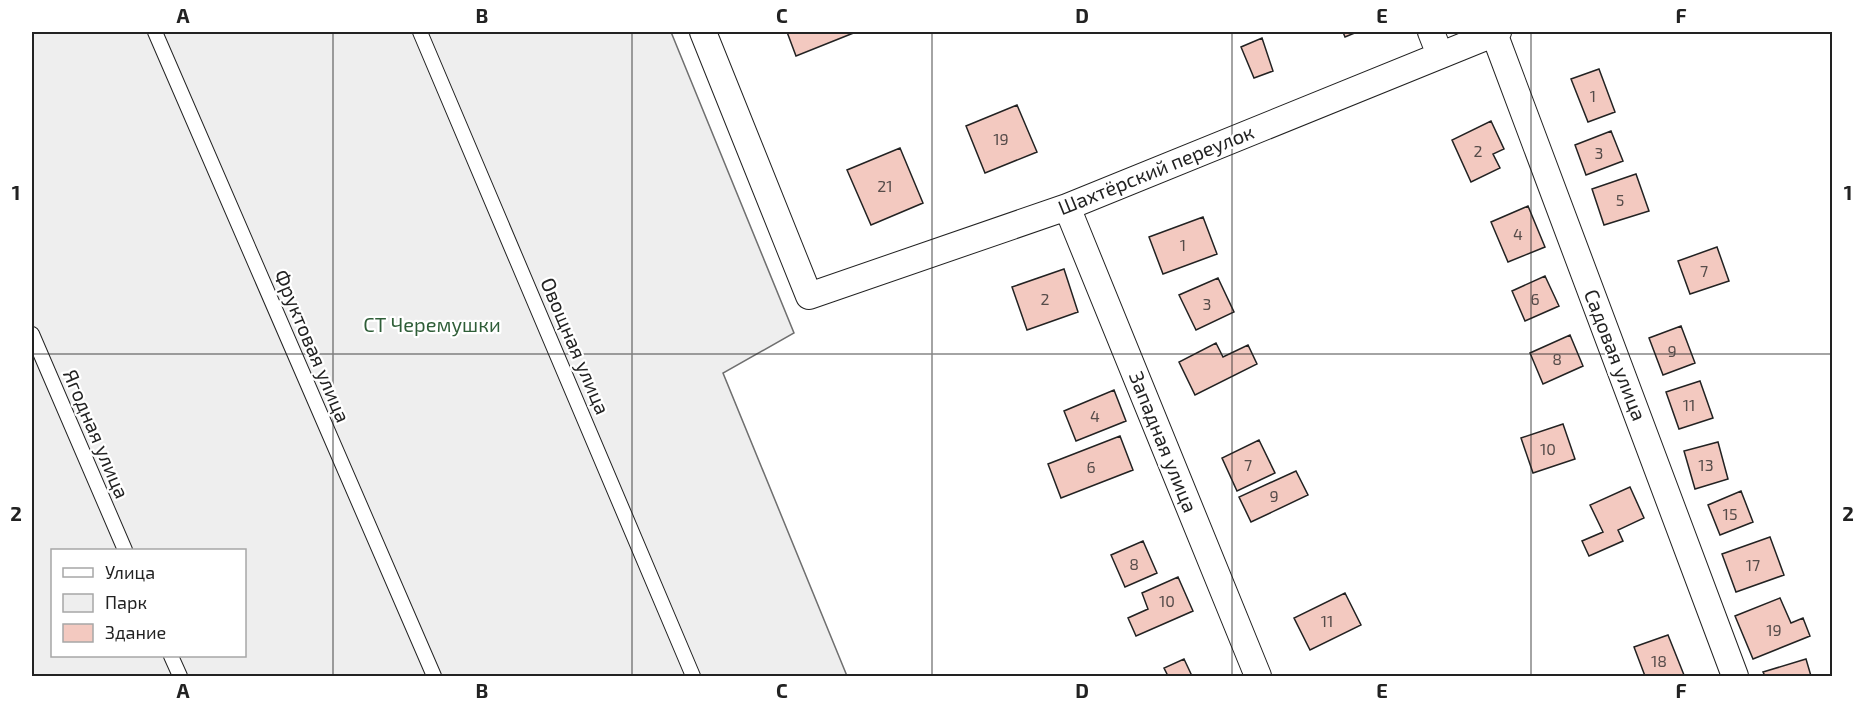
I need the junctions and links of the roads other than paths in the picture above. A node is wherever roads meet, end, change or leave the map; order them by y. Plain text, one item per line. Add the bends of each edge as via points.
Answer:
1 (155, 32) edge
2 (420, 32) edge
3 (703, 32) edge
4 (1496, 32) edge
5 (1435, 43) edge
6 (1067, 207) junction
7 (32, 333) edge
8 (125, 549) edge
9 (171, 657) edge
10 (180, 676) edge
11 (434, 676) edge
12 (693, 676) edge
13 (1258, 676) edge
14 (1735, 676) edge

1 - 11 lane, Фруктовая улица
2 - 12 lane, Овощная улица
3 - 6 street, Шахтёрский переулок via 808,296
4 - 5 street, Шахтёрский переулок
4 - 14 street, Садовая улица
5 - 6 street, Шахтёрский переулок
6 - 13 street, Западная улица
7 - 8 lane, Ягодная улица
9 - 10 lane

